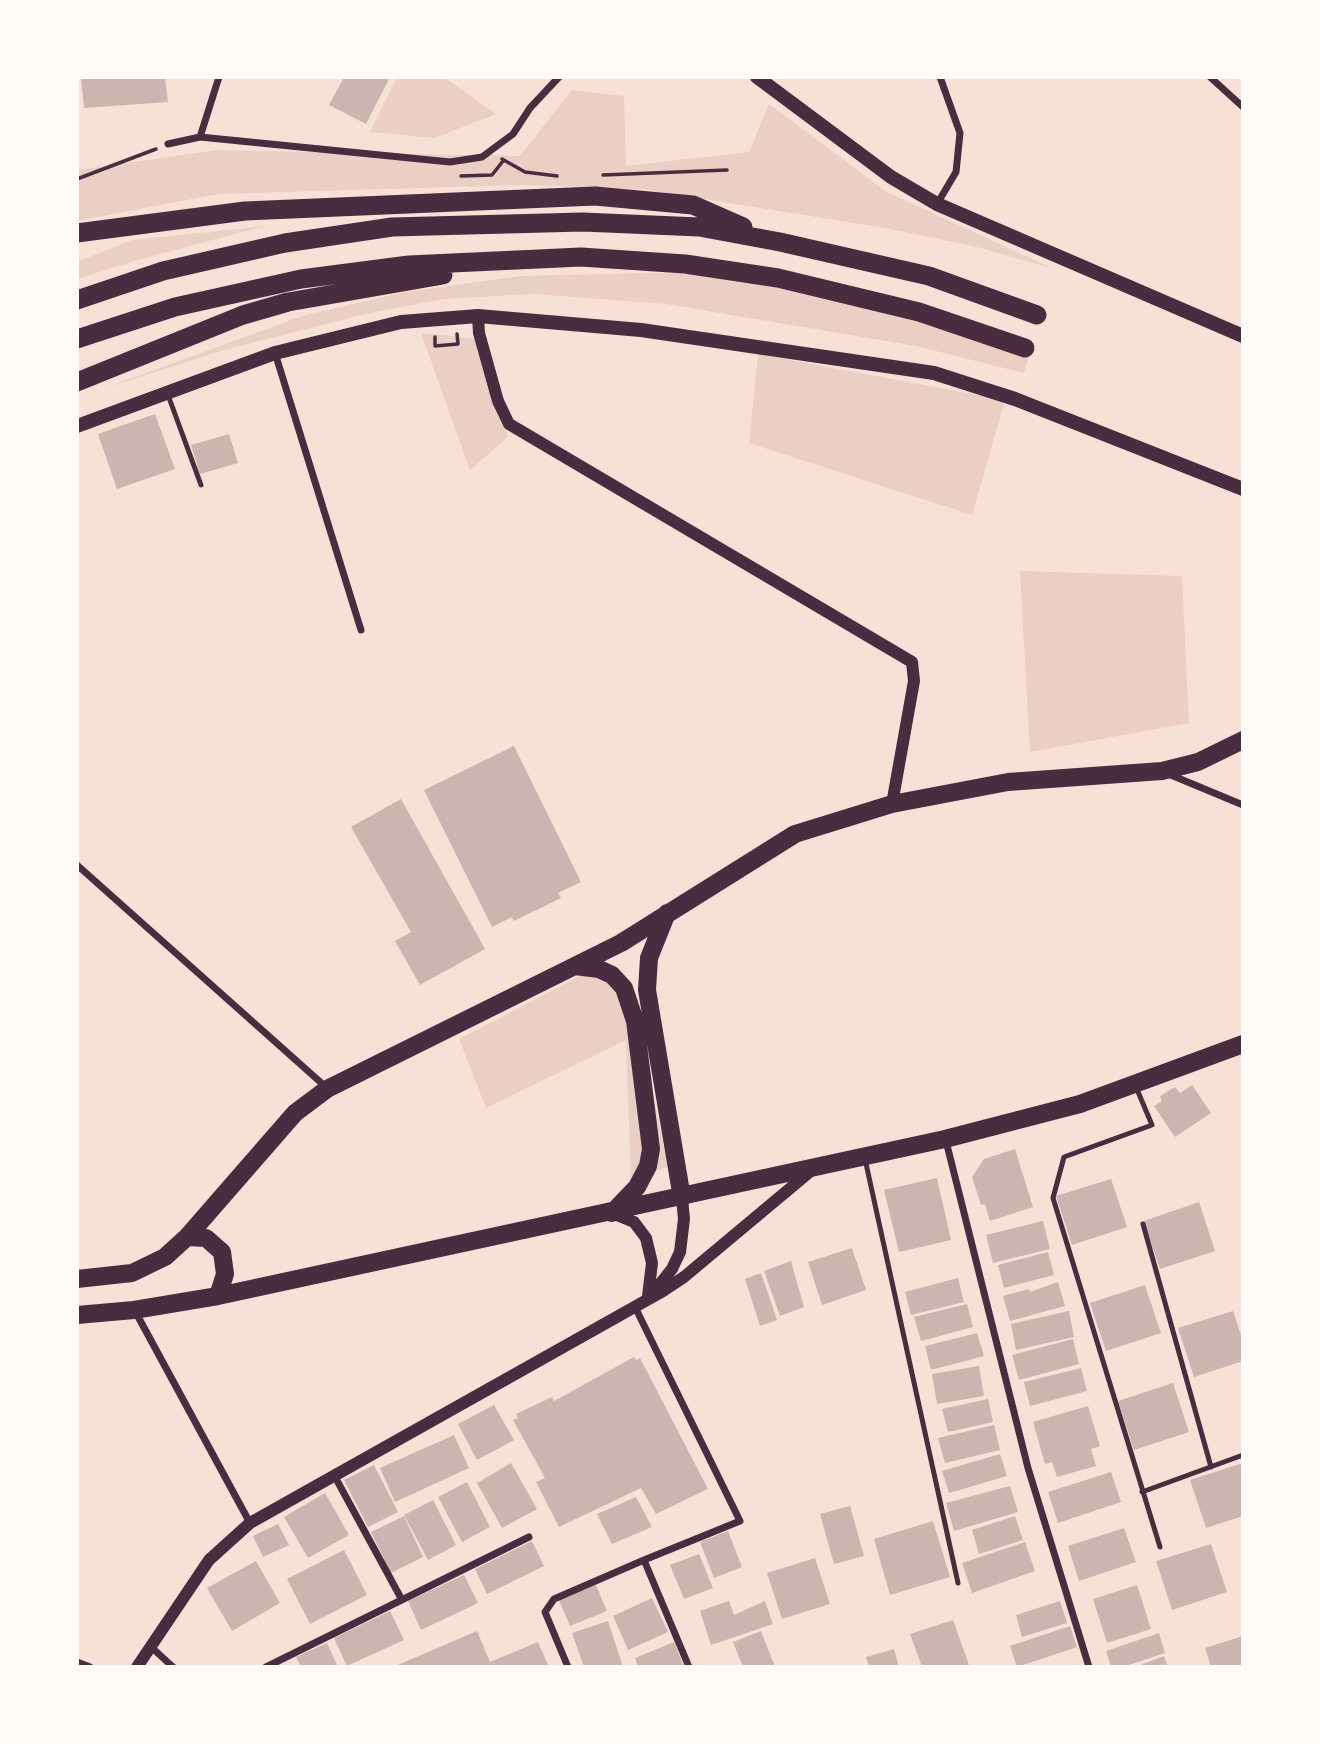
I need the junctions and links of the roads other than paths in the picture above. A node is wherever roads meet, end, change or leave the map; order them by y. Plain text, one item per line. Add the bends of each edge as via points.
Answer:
1 (219, 77) edge
2 (559, 77) edge
3 (757, 77) edge
4 (940, 77) edge
5 (1210, 77) edge
6 (1243, 107) edge
7 (200, 136) junction
8 (168, 144) road end
9 (937, 204) junction
10 (178, 222) junction
11 (77, 233) edge
12 (780, 242) junction
13 (77, 247) edge
14 (581, 257) junction
15 (77, 300) edge
16 (1037, 315) dead end
17 (478, 316) junction
18 (1243, 336) edge
19 (77, 339) edge
20 (1025, 348) dead end
21 (275, 353) junction
22 (77, 383) edge
23 (167, 392) junction
24 (77, 426) edge
25 (201, 485) dead end
26 (1243, 489) edge
27 (361, 630) dead end
28 (1243, 740) edge
29 (1161, 771) junction
30 (892, 804) junction
31 (1243, 805) edge
32 (77, 865) edge
33 (667, 913) junction
34 (574, 966) junction
35 (1243, 1044) edge
36 (1135, 1084) junction
37 (327, 1088) junction
38 (946, 1139) junction
39 (864, 1156) junction
40 (812, 1169) junction
41 (682, 1198) junction
42 (612, 1213) junction
43 (1143, 1224) dead end
44 (187, 1237) junction
45 (77, 1279) edge
46 (218, 1296) junction
47 (648, 1300) junction
48 (635, 1307) junction
49 (134, 1310) junction
50 (77, 1315) edge
51 (1243, 1455) edge
52 (1211, 1467) junction
53 (334, 1475) junction
54 (1142, 1492) junction
55 (250, 1523) junction
56 (530, 1537) dead end
57 (1160, 1547) dead end
58 (643, 1560) junction
59 (958, 1583) dead end
60 (402, 1600) junction
61 (150, 1646) junction
62 (77, 1662) edge
63 (90, 1667) edge
64 (137, 1667) edge
65 (173, 1667) edge
66 (266, 1667) edge
67 (568, 1667) edge
68 (690, 1667) edge
69 (1089, 1667) edge

1 - 7 street
2 - 7 street via 530,107 513,134 482,158 450,162
3 - 9 main road via 891,177
4 - 9 street via 960,133 956,172
5 - 6 street
7 - 8 street
9 - 18 main road
10 - 11 highway
10 - 12 highway via 245,211 595,196 693,205
10 - 13 highway
12 - 15 highway via 699,227 583,222 392,227 285,243 163,271
12 - 16 highway via 929,276
14 - 19 highway via 409,265 301,279 175,307
14 - 20 highway via 685,264 778,278 919,312
14 - 22 highway via 412,279 288,302 243,315
17 - 21 main road via 401,322
17 - 26 main road via 641,330 934,373
17 - 30 street via 495,390 509,424 912,662 914,681
21 - 23 main road
21 - 27 street
23 - 24 main road
23 - 25 lane
28 - 29 main road via 1198,762
29 - 30 main road via 1008,782
29 - 31 street
30 - 33 main road via 795,834
32 - 37 street
33 - 34 main road
33 - 41 main road via 649,958 647,990
34 - 37 main road
34 - 42 main road via 612,975 624,988 635,1021 651,1149 637,1187
35 - 36 main road
36 - 38 main road via 1080,1104
36 - 54 lane via 1152,1125 1064,1157 1053,1198
37 - 44 main road via 295,1113
38 - 39 main road
38 - 69 street via 1028,1468
39 - 40 main road
39 - 59 lane
40 - 41 main road
40 - 47 street via 684,1277
41 - 42 main road
41 - 47 street via 680,1252
42 - 46 main road
42 - 47 street via 634,1222 646,1238 652,1263
43 - 52 lane
44 - 45 main road via 165,1257 132,1273
44 - 46 main road via 206,1238 222,1252 225,1274
46 - 49 main road
47 - 48 street
48 - 53 street
48 - 58 street via 740,1521
49 - 50 main road
49 - 55 street
51 - 52 lane
52 - 54 lane
53 - 55 street
53 - 60 street
54 - 57 lane
55 - 61 street via 209,1560
56 - 60 street
58 - 67 street via 554,1600 545,1612
58 - 68 street
60 - 66 street
61 - 64 street
61 - 65 street
62 - 63 street

